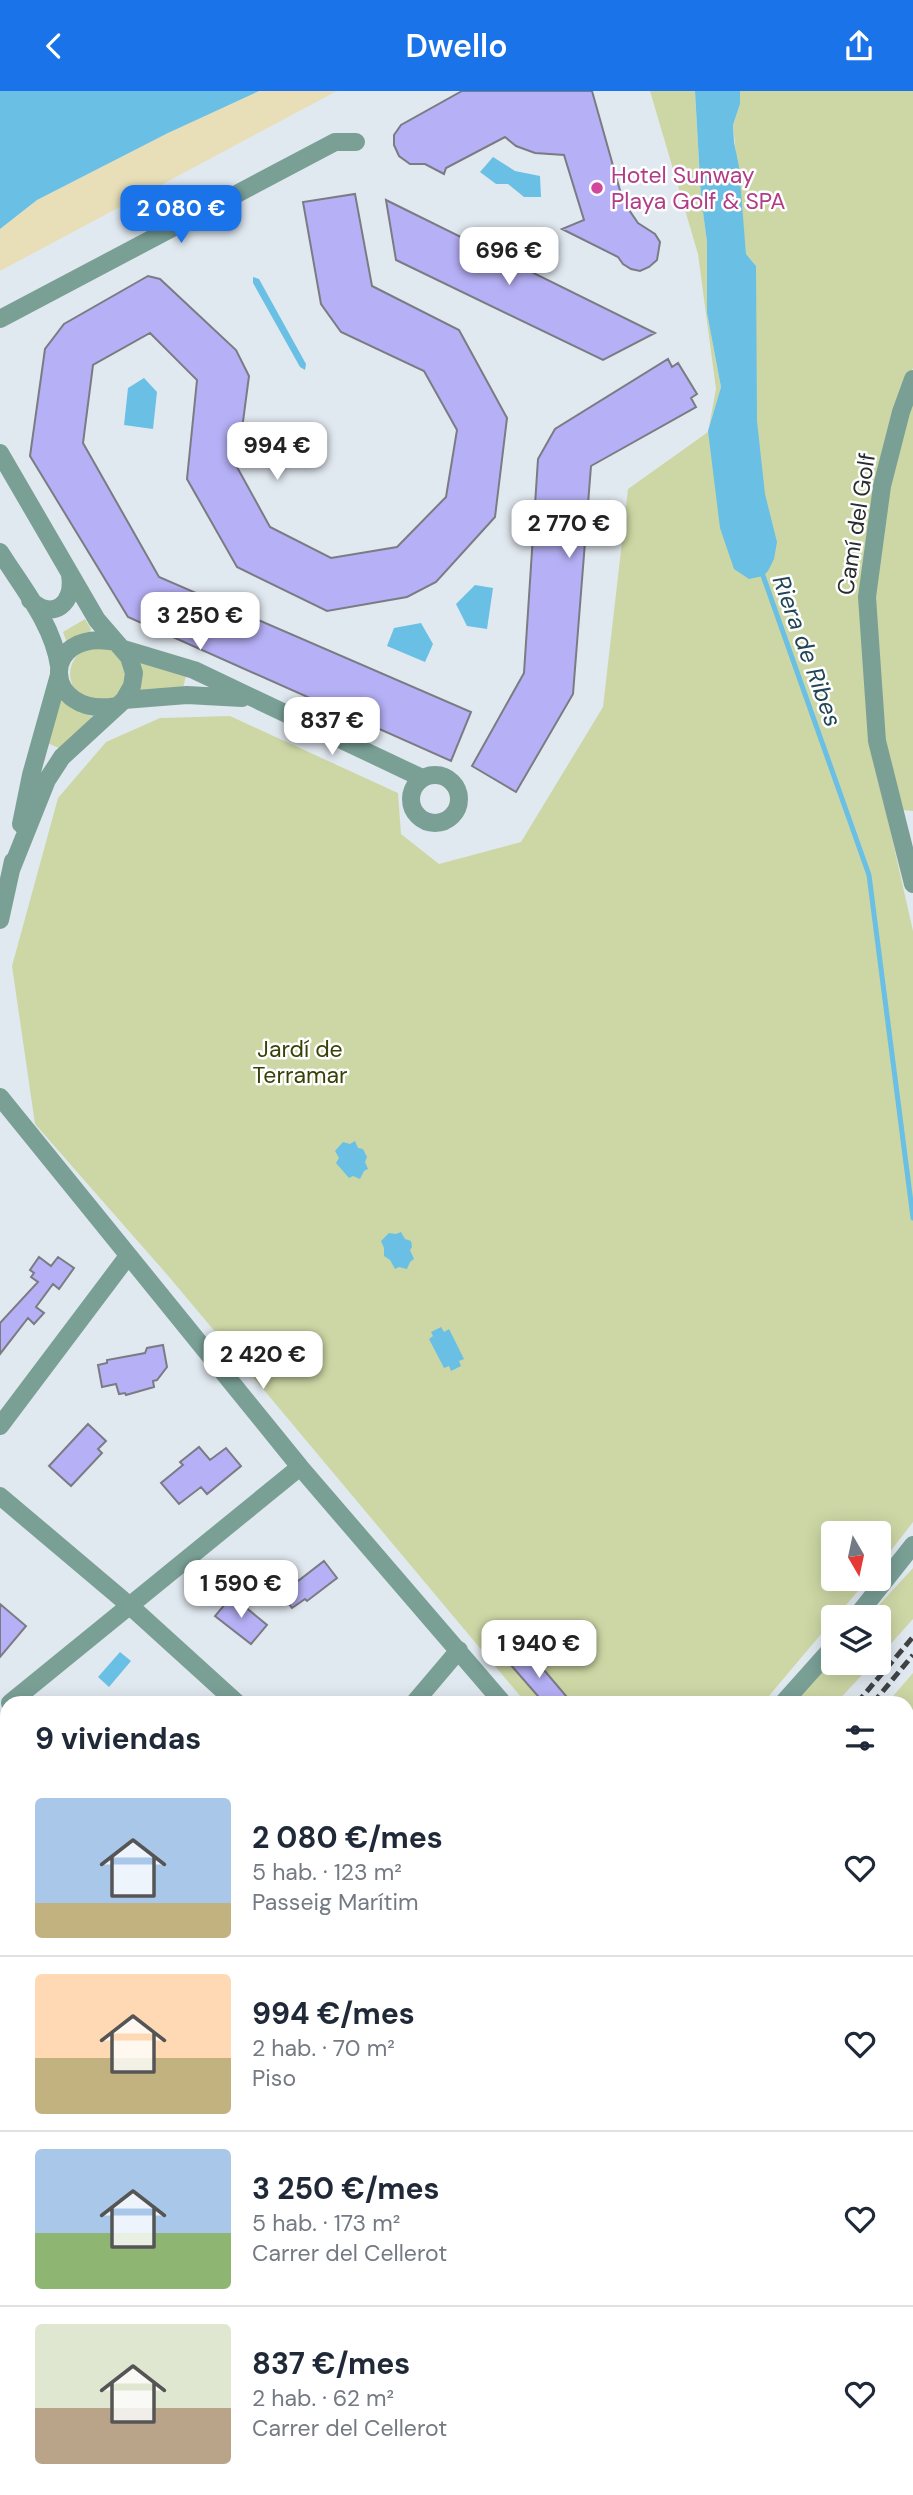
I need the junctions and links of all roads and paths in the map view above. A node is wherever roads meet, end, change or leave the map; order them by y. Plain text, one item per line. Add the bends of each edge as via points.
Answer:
1 (356, 142) dead end
2 (0, 319) edge
3 (913, 379) edge
4 (0, 453) edge
5 (0, 552) edge
6 (70, 573) junction
7 (30, 600) junction
8 (120, 645) junction
9 (59, 670) junction
10 (259, 701) junction
11 (120, 703) junction
12 (422, 778) dead end
13 (11, 870) junction
14 (913, 884) edge
15 (0, 920) edge
16 (0, 1097) edge
17 (128, 1256) junction
18 (0, 1426) edge
19 (300, 1467) junction
20 (0, 1496) edge
21 (913, 1545) edge
22 (129, 1605) junction
23 (865, 1605) edge
24 (459, 1650) junction
25 (821, 1660) edge
26 (18, 1696) edge
27 (229, 1696) edge
28 (420, 1696) edge
29 (497, 1696) edge
30 (789, 1696) edge

1 - 2 street via 335,142
3 - 14 street, Camí del Golf via 883,486 867,597 877,741
4 - 6 street
5 - 7 street
6 - 7 street via 71,595 61,606 38,608
6 - 8 street via 97,620
7 - 9 street via 56,649
8 - 9 street via 97,638 86,640 68,651
8 - 10 street via 194,670
8 - 11 street via 134,673 132,686
9 - 11 street via 63,685 83,706 101,709
9 - 13 street
10 - 11 street via 221,695
10 - 12 street
11 - 13 street via 54,769
13 - 15 street
16 - 17 street
17 - 18 street
17 - 19 street
19 - 22 street
19 - 24 street
20 - 22 street
21 - 23 street
22 - 26 street
22 - 27 street
24 - 28 street
24 - 29 street
25 - 30 street

